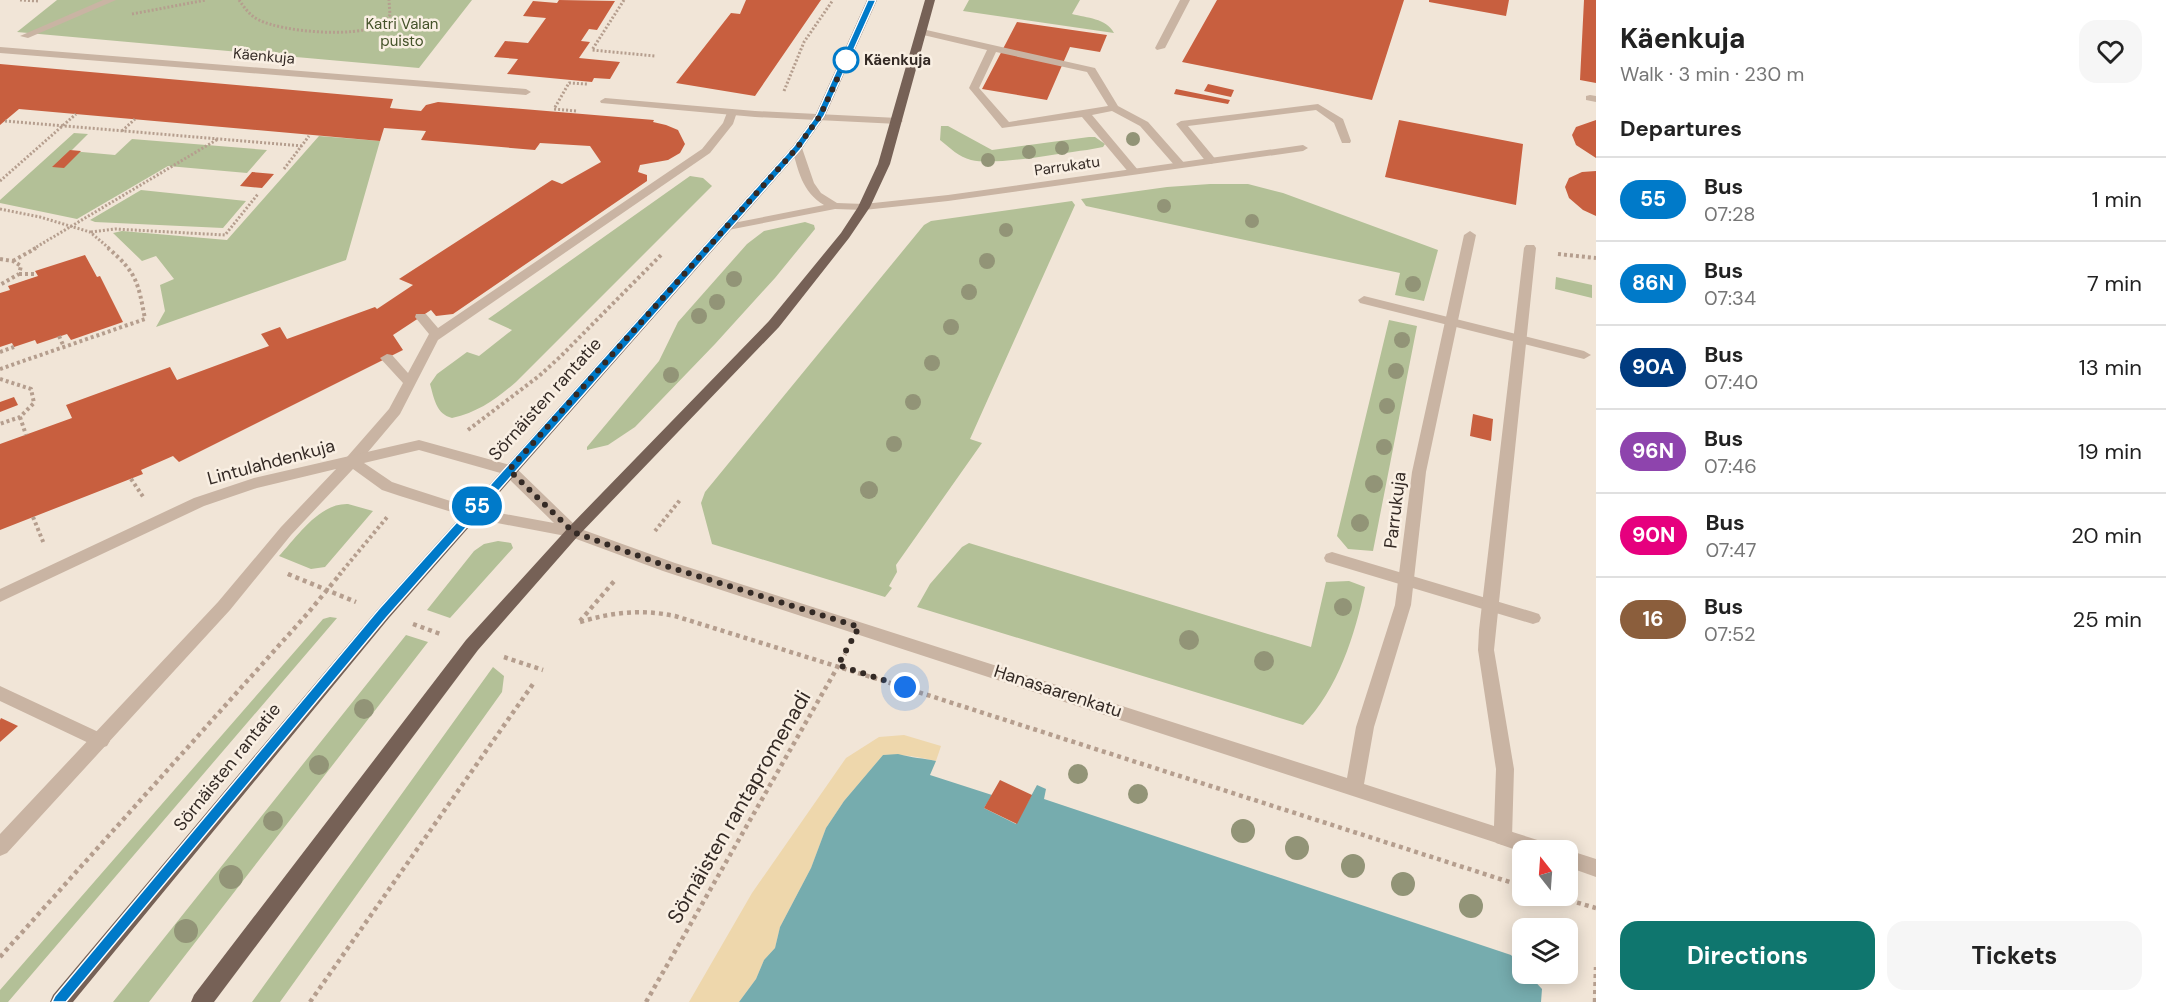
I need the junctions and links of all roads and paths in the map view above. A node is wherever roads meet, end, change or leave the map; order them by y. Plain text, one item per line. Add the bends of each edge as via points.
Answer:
1 (20, 0) edge
2 (111, 0) edge
3 (239, 0) edge
4 (389, 0) edge
5 (624, 0) edge
6 (833, 0) edge
7 (872, 0) edge
8 (930, 0) edge
9 (1185, 0) edge
10 (46, 2) dead end
11 (922, 32) junction
12 (25, 36) dead end
13 (993, 47) junction
14 (1160, 48) dead end
15 (0, 50) edge
16 (655, 56) dead end
17 (591, 85) dead end
18 (526, 92) dead end
19 (780, 99) dead end
20 (605, 101) dead end
21 (1114, 108) junction
22 (576, 111) dead end
23 (732, 112) junction
24 (76, 114) dead end
25 (1086, 115) junction
26 (820, 116) junction
27 (135, 119) dead end
28 (5, 120) dead end
29 (897, 122) junction
30 (63, 126) junction
31 (122, 131) junction
32 (309, 136) dead end
33 (218, 139) junction
34 (1346, 141) dead end
35 (303, 146) junction
36 (797, 148) junction
37 (1303, 148) dead end
38 (1210, 161) junction
39 (1180, 165) junction
40 (284, 169) dead end
41 (1134, 172) junction
42 (0, 181) edge
43 (258, 194) dead end
44 (835, 206) junction
45 (864, 207) junction
46 (0, 209) edge
47 (73, 226) junction
48 (728, 228) junction
49 (90, 232) junction
50 (1470, 235) dead end
51 (667, 248) dead end
52 (1530, 248) dead end
53 (1553, 253) dead end
54 (1596, 258) edge
55 (0, 259) edge
56 (13, 261) junction
57 (20, 274) junction
58 (36, 274) dead end
59 (0, 285) edge
60 (1364, 300) dead end
61 (421, 317) dead end
62 (1451, 320) junction
63 (437, 335) junction
64 (59, 336) dead end
65 (1520, 339) junction
66 (14, 347) dead end
67 (64, 347) junction
68 (0, 352) edge
69 (1584, 356) dead end
70 (387, 358) dead end
71 (0, 369) edge
72 (0, 379) edge
73 (410, 383) junction
74 (20, 417) junction
75 (0, 424) edge
76 (26, 435) dead end
77 (443, 452) junction
78 (352, 461) junction
79 (509, 470) junction
80 (131, 479) dead end
81 (405, 492) junction
82 (680, 500) dead end
83 (145, 501) dead end
84 (471, 513) junction
85 (33, 517) dead end
86 (663, 520) dead end
87 (573, 532) junction
88 (45, 548) dead end
89 (636, 555) junction
90 (1332, 558) dead end
91 (1407, 579) junction
92 (0, 596) edge
93 (1489, 604) junction
94 (1533, 618) dead end
95 (859, 627) junction
96 (838, 665) junction
97 (533, 684) dead end
98 (0, 693) edge
99 (101, 741) junction
100 (1354, 788) junction
101 (1503, 837) junction
102 (1512, 840) edge
103 (0, 847) edge
104 (1578, 862) edge
105 (1596, 868) edge
106 (1512, 883) edge
107 (1578, 903) edge
108 (1596, 908) edge
109 (0, 957) edge
110 (1596, 967) edge
111 (60, 1002) edge
112 (201, 1002) edge
113 (310, 1002) edge
114 (646, 1002) edge
115 (1595, 1002) edge

1 - 10 path
2 - 12 street
3 - 4 path via 260,21 344,32 378,27 388,17 392,6
5 - 16 path via 592,50
6 - 19 path via 804,42
7 - 26 main road, Sörnäisten rantatie
8 - 11 main road
9 - 14 street
11 - 13 street
11 - 29 main road
13 - 21 street via 1091,70
13 - 25 street via 974,88 1006,126
15 - 18 street, Käenkuja
17 - 22 path via 569,83 554,109
20 - 23 street
21 - 25 street
21 - 39 street via 1144,124
23 - 26 street
23 - 63 street via 728,124 706,151
24 - 30 path
25 - 41 street
26 - 29 street
26 - 36 main road, Sörnäisten rantatie
27 - 31 path
28 - 30 path
29 - 45 main road via 884,164
30 - 31 path
30 - 42 path
31 - 33 path
32 - 35 path
33 - 35 path
33 - 47 path
34 - 38 street via 1339,121 1317,107 1181,124
35 - 40 path
36 - 44 street via 812,193
36 - 48 main road, Sörnäisten rantatie
37 - 38 street, Parrukatu
38 - 39 street, Parrukatu
39 - 41 street, Parrukatu
41 - 45 street, Parrukatu
43 - 49 path via 225,235 115,229
44 - 45 street, Parrukatu
44 - 48 street, Parrukatu
45 - 87 main road via 774,324
46 - 47 path
47 - 49 path
47 - 56 path
48 - 79 main road, Sörnäisten rantatie
49 - 67 path via 120,258 138,281 145,319
50 - 62 street, Parrukuja
51 - 77 path via 553,364
52 - 65 street
53 - 54 path
55 - 56 path
56 - 57 path via 21,266
57 - 58 path
57 - 59 path
60 - 62 street
61 - 63 street
62 - 65 street
62 - 91 street, Parrukuja via 1419,472
63 - 73 street
64 - 67 path
65 - 69 street
65 - 93 street
66 - 68 path
67 - 71 path
70 - 73 street
72 - 74 path via 31,389 34,403
73 - 78 street via 395,411
74 - 75 path
74 - 76 path
77 - 78 street, Lintulahdenkuja via 419,445
77 - 79 street, Lintulahdenkuja
78 - 81 street, Lintulahdenkuja via 387,486
78 - 92 street, Lintulahdenkuja via 254,483 199,502
78 - 99 street
79 - 84 main road, Sörnäisten rantatie
79 - 87 street
80 - 83 path
81 - 84 street, Lintulahdenkuja
81 - 109 path via 308,613
82 - 86 path
84 - 87 street, Lintulahdenkuja
84 - 111 main road, Sörnäisten rantatie via 314,694
85 - 88 path
87 - 89 street, Hanasaarenkatu
87 - 112 main road via 472,645
89 - 95 street, Hanasaarenkatu
89 - 96 path via 580,622 616,611 652,611
90 - 91 street
91 - 93 street
91 - 100 street, Parrukuja via 1399,624 1365,727
93 - 94 street
93 - 101 street via 1486,650 1505,769
95 - 96 path, Sörnäisten rantapromenadi
95 - 100 street, Hanasaarenkatu
96 - 106 path
96 - 114 path, Sörnäisten rantapromenadi
97 - 113 path
98 - 99 street
99 - 103 street
100 - 101 street, Hanasaarenkatu
101 - 102 street, Hanasaarenkatu
104 - 105 street
107 - 108 path
110 - 115 path

